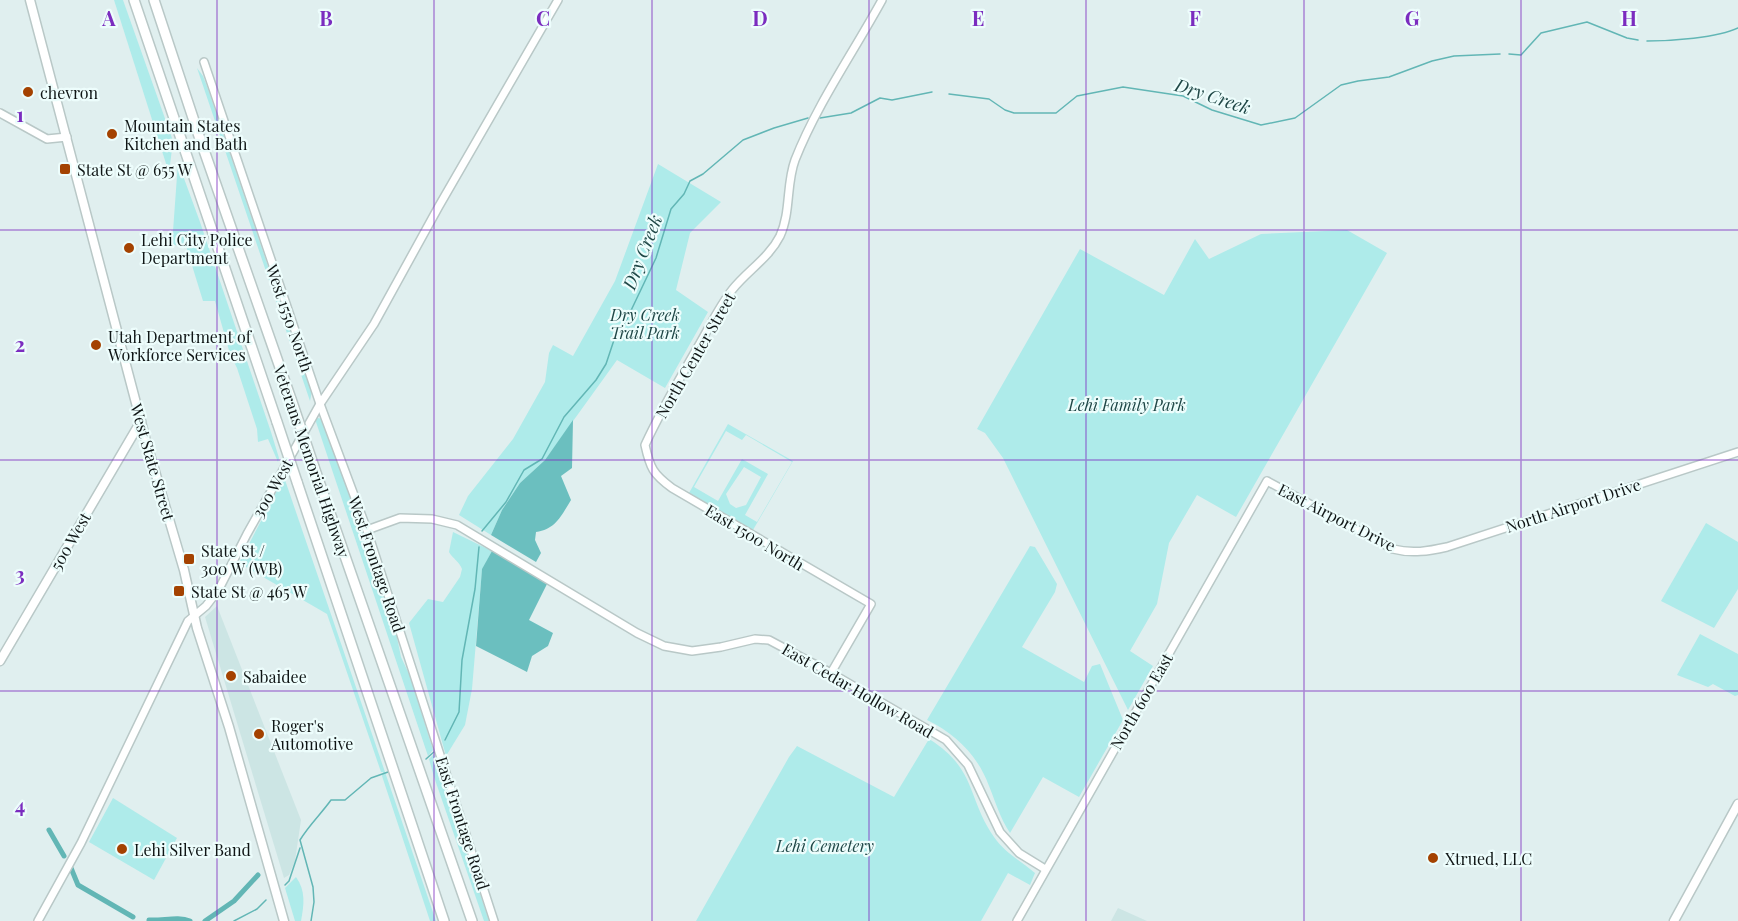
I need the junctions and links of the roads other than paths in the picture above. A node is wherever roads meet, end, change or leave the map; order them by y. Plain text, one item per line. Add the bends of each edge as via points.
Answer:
1 (30, 0) edge
2 (134, 0) edge
3 (154, 0) edge
4 (558, 0) edge
5 (882, 0) edge
6 (204, 62) dead end
7 (0, 114) edge
8 (67, 136) junction
9 (320, 404) junction
10 (141, 421) junction
11 (1738, 452) edge
12 (648, 461) joint
13 (1267, 481) joint
14 (367, 530) junction
15 (1408, 552) joint
16 (194, 616) junction
17 (0, 661) edge
18 (831, 673) junction
19 (431, 724) joint
20 (1738, 804) edge
21 (1045, 869) junction
22 (38, 921) edge
23 (284, 921) edge
24 (444, 921) edge
25 (472, 921) edge
26 (494, 921) edge
27 (1017, 921) edge
28 (1674, 921) edge

1 - 8 main road, West State Street
2 - 24 highway, Veterans Memorial Highway, bridge
3 - 25 highway, Veterans Memorial Highway, bridge
4 - 9 street, 300 West via 374,324
5 - 12 street, North Center Street via 796,158 780,236 721,306 655,423 645,445
6 - 9 street, West 1550 North
7 - 8 street via 47,139
8 - 10 main road, West State Street
9 - 14 street, West Frontage Road
9 - 16 street, 300 West via 219,589
10 - 16 main road, West State Street
10 - 17 main road, 500 West
11 - 15 street, North Airport Drive via 1447,547
12 - 18 street, East 1500 North via 657,477 672,488 871,604
13 - 15 street, East Airport Drive via 1393,549
13 - 21 street, North 600 East
14 - 18 street, East Cedar Hollow Road via 400,518 450,523 664,646 692,651 769,640
14 - 19 street, West Frontage Road
16 - 22 street, 300 West via 173,648 81,843
16 - 23 main road, West State Street
18 - 21 street, East Cedar Hollow Road via 946,740 968,765 1000,832 1019,853
19 - 26 street, East Frontage Road
20 - 28 main road
21 - 27 street, North 600 East

